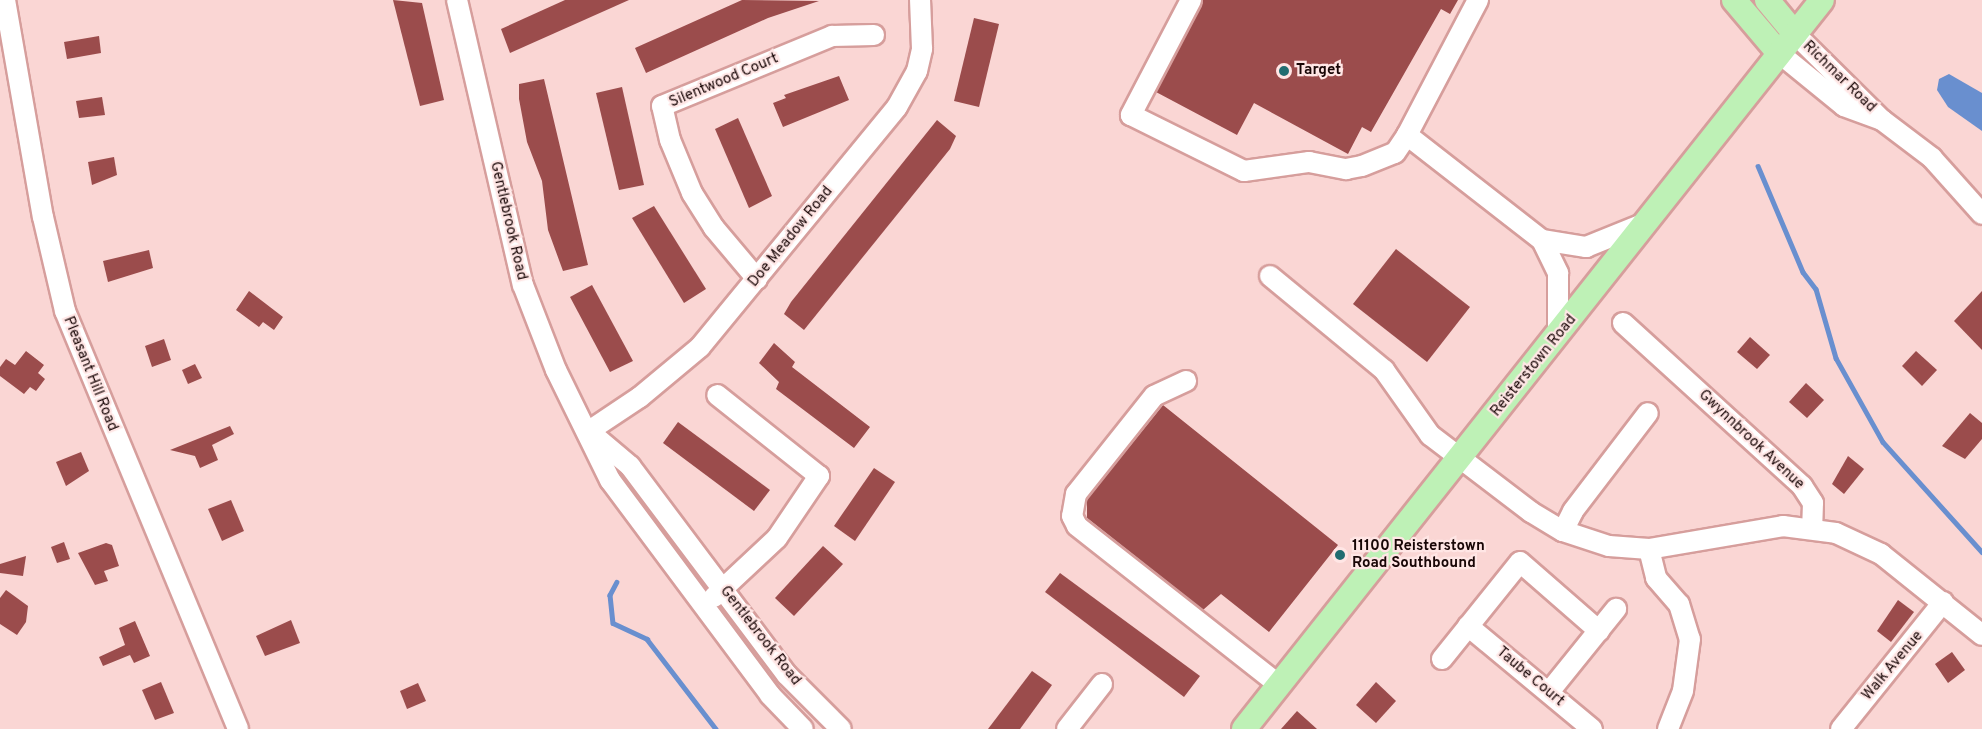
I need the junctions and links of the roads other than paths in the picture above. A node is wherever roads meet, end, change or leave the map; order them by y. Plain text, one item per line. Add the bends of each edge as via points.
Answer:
1 (5, 0) edge
2 (920, 0) edge
3 (1191, 0) edge
4 (1478, 0) edge
5 (1734, 0) edge
6 (1767, 0) edge
7 (1822, 0) edge
8 (461, 1) edge
9 (1795, 34) junction
10 (874, 35) dead end
11 (1779, 54) junction
12 (1882, 120) junction
13 (1407, 135) junction
14 (1982, 214) edge
15 (1650, 220) junction
16 (1542, 240) junction
17 (1270, 276) dead end
18 (757, 279) junction
19 (1623, 323) dead end
20 (1558, 335) junction
21 (1186, 381) dead end
22 (717, 395) dead end
23 (1648, 413) dead end
24 (589, 431) junction
25 (1462, 456) junction
26 (1812, 528) junction
27 (1563, 531) junction
28 (1650, 549) junction
29 (723, 589) junction
30 (1943, 602) junction
31 (703, 607) junction
32 (1616, 609) dead end
33 (1468, 626) junction
34 (1599, 631) junction
35 (1982, 635) edge
36 (1442, 659) dead end
37 (1102, 684) dead end
38 (1279, 685) junction
39 (1549, 692) junction
40 (238, 729) edge
41 (803, 729) edge
42 (841, 729) edge
43 (1067, 729) edge
44 (1244, 729) edge
45 (1592, 729) edge
46 (1668, 729) edge
47 (1841, 729) edge

1 - 40 street, Pleasant Hill Road via 43,217 65,311
2 - 18 street, Doe Meadow Road via 922,49 909,89
3 - 13 street via 1131,115 1244,171 1309,162 1346,169 1362,166 1395,153
4 - 13 street
5 - 11 main road
6 - 9 main road
7 - 9 main road, Reisterstown Road
8 - 24 street, Gentlebrook Road via 523,285 556,370
9 - 11 main road, Reisterstown Road
9 - 12 street, Richmar Road
10 - 18 street, Silentwood Court via 832,36 662,106 673,150 692,193 714,228
11 - 12 street, Richmar Road via 1844,106
11 - 15 main road, Reisterstown Road
12 - 14 street, Richmar Road via 1932,158
13 - 16 street
15 - 16 street via 1586,247
15 - 20 main road, Reisterstown Road
16 - 20 street via 1558,273
17 - 25 street via 1384,370 1430,435
18 - 24 street, Doe Meadow Road via 673,371
19 - 26 street, Gwynnbrook Avenue via 1802,486 1813,503
20 - 25 main road, Reisterstown Road
21 - 38 street via 1154,396 1076,495 1072,516 1077,526
22 - 29 street via 819,476 777,538
23 - 27 street via 1573,511
24 - 29 street, Gentlebrook Road via 630,466
24 - 31 street, Gentlebrook Road via 610,480
25 - 27 street via 1521,505
25 - 38 main road, Reisterstown Road
26 - 28 street via 1752,530
26 - 30 street via 1881,554
27 - 28 street via 1609,546
28 - 46 street via 1656,578 1679,604 1690,639 1683,691
29 - 31 street
29 - 42 street, Gentlebrook Road via 787,675
30 - 35 street
30 - 47 street, Walk Avenue
31 - 41 street, Gentlebrook Road via 770,695
32 - 34 street
33 - 34 street via 1520,562
33 - 36 street
33 - 39 street, Taube Court
34 - 39 street
37 - 43 street
38 - 44 main road, Reisterstown Road
39 - 45 street, Taube Court

